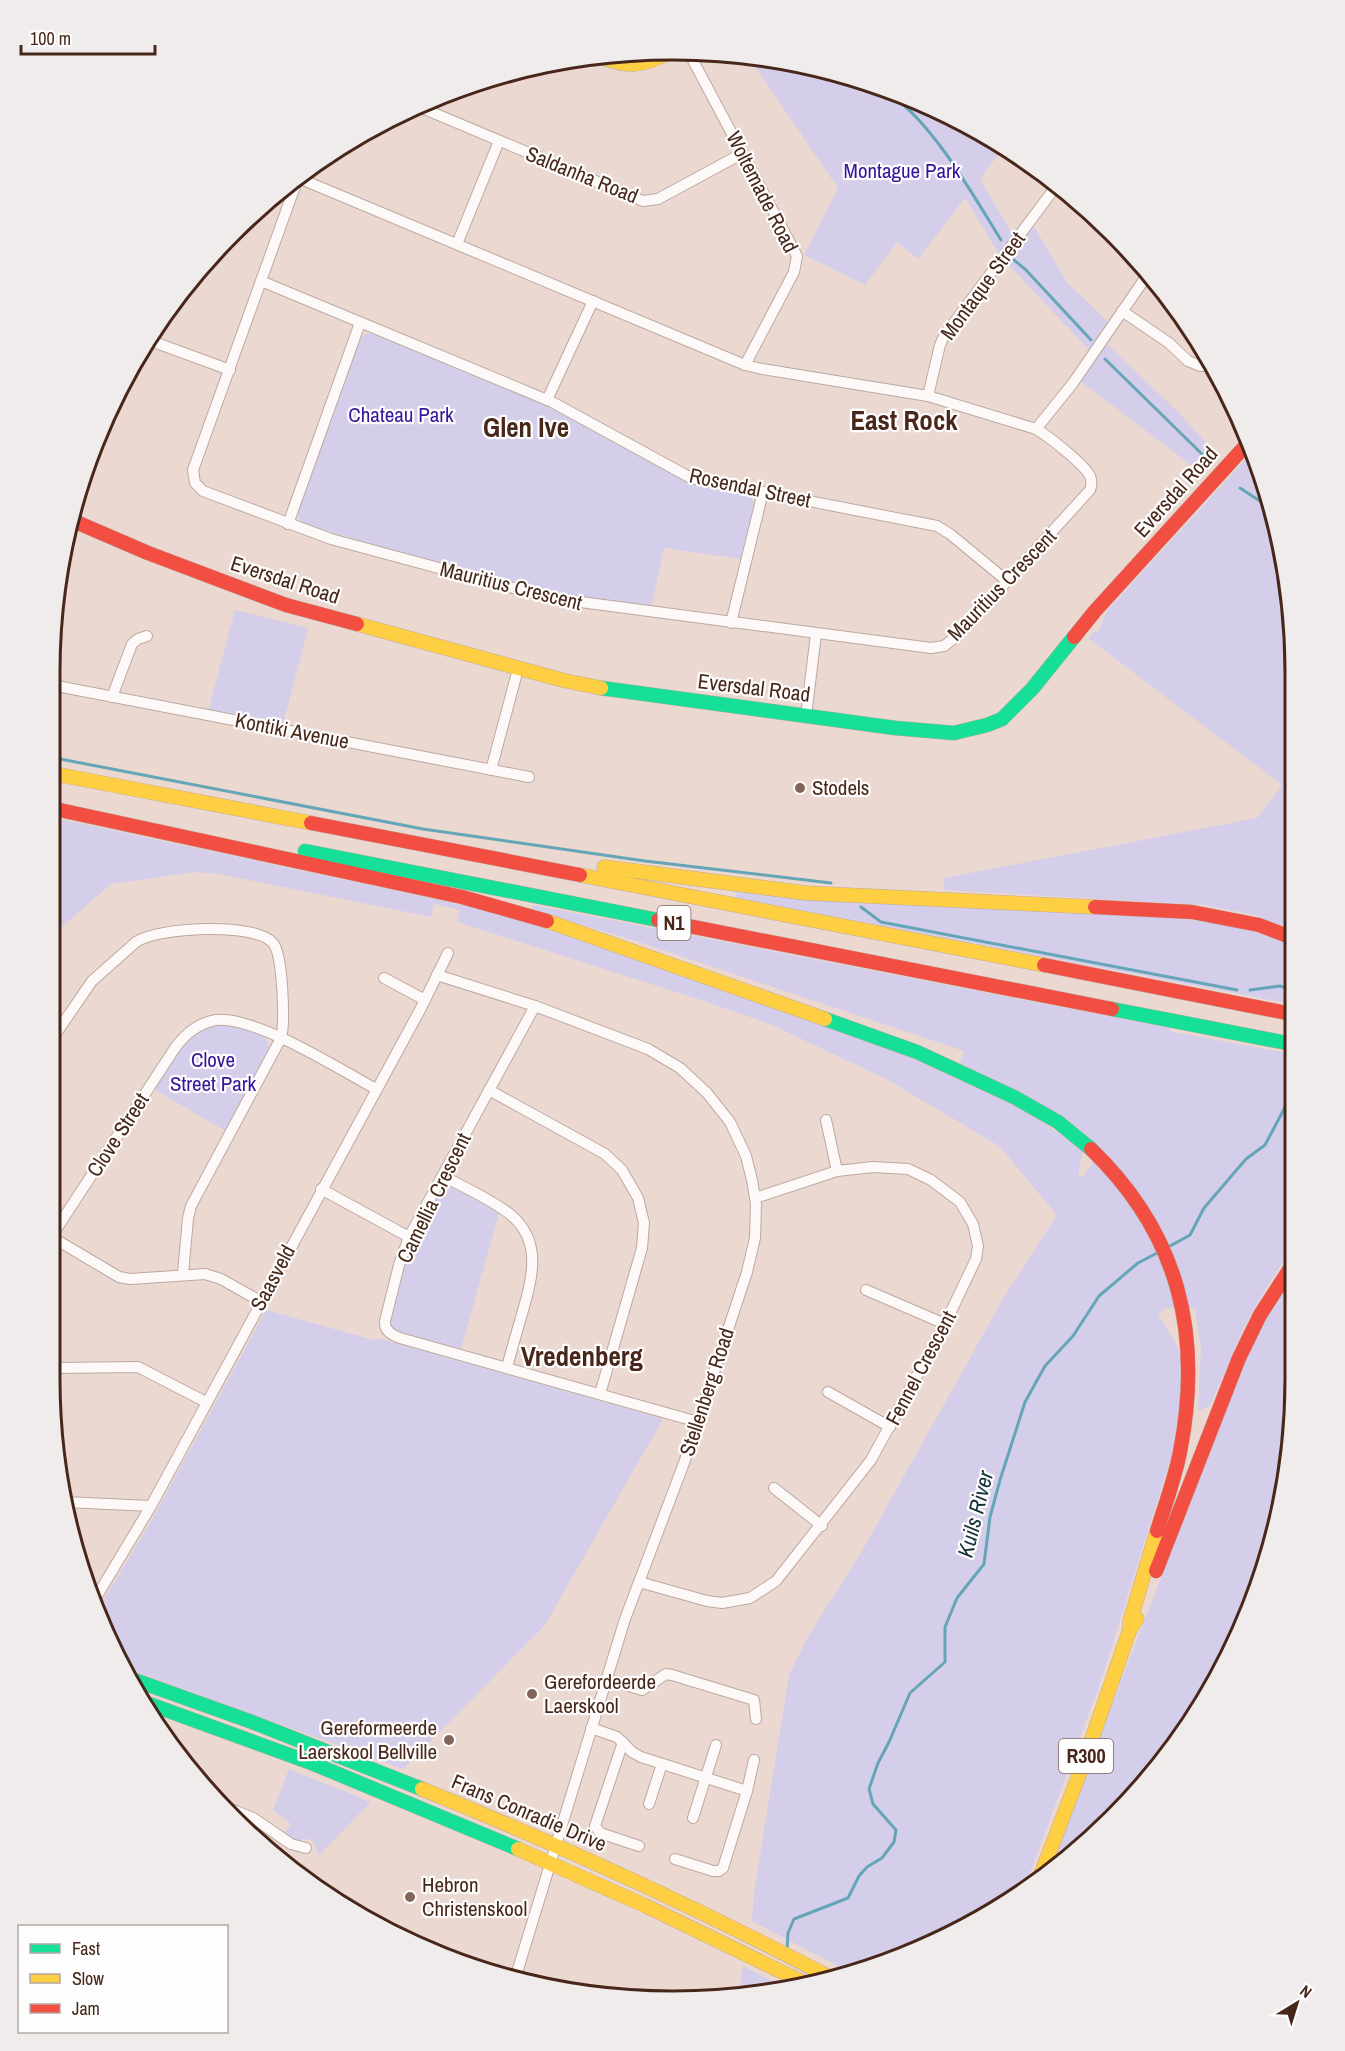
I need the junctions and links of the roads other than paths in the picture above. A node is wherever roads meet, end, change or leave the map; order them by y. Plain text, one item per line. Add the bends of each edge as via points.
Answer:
1 (655, 60) edge
2 (693, 61) edge
3 (615, 63) edge
4 (429, 111) edge
5 (499, 141) junction
6 (743, 153) junction
7 (307, 181) edge
8 (1052, 192) edge
9 (291, 194) edge
10 (457, 244) junction
11 (261, 281) junction
12 (1143, 281) edge
13 (593, 302) junction
14 (1122, 311) junction
15 (360, 323) junction
16 (156, 343) edge
17 (745, 364) junction
18 (1203, 366) edge
19 (230, 370) junction
20 (928, 396) junction
21 (547, 400) junction
22 (1036, 429) junction
23 (1242, 449) edge
24 (763, 492) junction
25 (79, 523) edge
26 (288, 524) junction
27 (77, 532) edge
28 (148, 553) junction
29 (1007, 581) junction
30 (731, 623) junction
31 (816, 634) junction
32 (147, 636) dead end
33 (518, 669) junction
34 (60, 686) edge
35 (112, 697) junction
36 (806, 716) junction
37 (491, 770) junction
38 (60, 775) edge
39 (529, 777) dead end
40 (60, 803) edge
41 (60, 810) edge
42 (434, 846) junction
43 (1285, 935) edge
44 (448, 953) dead end
45 (437, 975) junction
46 (384, 978) dead end
47 (425, 1000) junction
48 (535, 1006) junction
49 (1285, 1013) edge
50 (60, 1028) edge
51 (281, 1038) junction
52 (1285, 1043) edge
53 (376, 1089) junction
54 (489, 1090) junction
55 (826, 1120) dead end
56 (837, 1171) junction
57 (442, 1176) junction
58 (321, 1189) junction
59 (755, 1198) junction
60 (60, 1223) edge
61 (409, 1237) junction
62 (60, 1242) edge
63 (183, 1274) junction
64 (1285, 1276) edge
65 (866, 1290) dead end
66 (260, 1301) junction
67 (945, 1324) junction
68 (507, 1367) junction
69 (60, 1368) edge
70 (828, 1392) dead end
71 (600, 1394) junction
72 (206, 1402) junction
73 (698, 1422) junction
74 (890, 1427) junction
75 (774, 1488) dead end
76 (73, 1502) edge
77 (151, 1506) junction
78 (822, 1526) junction
79 (639, 1582) junction
80 (99, 1592) edge
81 (1130, 1629) junction
82 (606, 1679) junction
83 (140, 1682) edge
84 (155, 1706) edge
85 (756, 1719) dead end
86 (591, 1728) junction
87 (623, 1742) junction
88 (716, 1745) dead end
89 (754, 1760) dead end
90 (662, 1764) junction
91 (705, 1778) junction
92 (747, 1791) junction
93 (649, 1804) dead end
94 (240, 1813) edge
95 (693, 1818) dead end
96 (555, 1846) junction
97 (639, 1846) dead end
98 (306, 1848) dead end
99 (675, 1859) dead end
100 (550, 1863) junction
101 (1045, 1864) edge
102 (517, 1971) edge
103 (820, 1972) edge
104 (795, 1978) edge

1 - 3 main road via 636,66
2 - 6 street, Woltemade Road
4 - 5 street, Saldanha Road
5 - 6 street, Saldanha Road via 648,201
5 - 10 street
6 - 17 street, Woltemade Road via 797,260
7 - 10 street, Mauritius Crescent
8 - 20 street, Montaque Street via 944,336
9 - 11 street, Mauritius Crescent
10 - 13 street, Mauritius Crescent
11 - 15 street, Rosendal Street
11 - 19 street, Mauritius Crescent
12 - 14 street
13 - 17 street, Mauritius Crescent
13 - 21 street
14 - 18 street via 1188,361
14 - 22 street
15 - 21 street, Rosendal Street
15 - 26 street
16 - 19 street
17 - 20 street, Mauritius Crescent
19 - 26 street, Mauritius Crescent via 194,470 195,483 203,491
20 - 22 street, Mauritius Crescent
21 - 24 street, Rosendal Street via 691,478
22 - 29 street, Mauritius Crescent via 1087,471 1092,487
23 - 36 main road, Eversdal Road via 1002,719 954,733
24 - 29 street, Rosendal Street via 933,525 950,534
24 - 30 street
25 - 28 main road, Eversdal Road
26 - 30 street, Mauritius Crescent via 550,598
27 - 28 main road, Eversdal Road
28 - 33 main road, Eversdal Road via 286,605
29 - 31 street, Mauritius Crescent via 957,636 938,648
30 - 31 street, Mauritius Crescent
31 - 36 street
32 - 35 street via 132,645
33 - 36 main road, Eversdal Road via 590,687
33 - 37 street
34 - 35 street, Kontiki Avenue
35 - 37 street, Kontiki Avenue
37 - 39 street, Kontiki Avenue
38 - 42 main road, N1
40 - 52 main road, N1
41 - 81 main road via 462,897 553,923 952,1067 1058,1122 1111,1168 1164,1247 1183,1307 1190,1351 1180,1453
42 - 43 main road via 806,892 1192,912 1259,925
42 - 49 main road, N1
44 - 45 street, Saasveld
45 - 47 street, Saasveld
45 - 48 street, Stellenberg Road
46 - 47 street
47 - 53 street, Saasveld
48 - 54 street, Camellia Crescent
48 - 59 street, Stellenberg Road via 648,1049 690,1076 716,1102 736,1133
50 - 51 street via 92,981 140,939 207,929 258,933 278,950 284,1019
51 - 53 street, Clove Street
51 - 60 street, Clove Street via 230,1020 208,1022 191,1031 175,1048
51 - 63 street via 191,1206
53 - 58 street, Saasveld
54 - 57 street, Camellia Crescent
54 - 71 street via 605,1154 622,1170 638,1198 644,1223 642,1248
55 - 56 street
56 - 59 street, Fennel Crescent
56 - 67 street, Fennel Crescent via 908,1169 931,1180 960,1202 973,1224 978,1246 976,1259
57 - 61 street, Camellia Crescent
57 - 68 street via 509,1213 520,1223 531,1245 532,1281
58 - 61 street
58 - 66 street, Saasveld
59 - 73 street, Stellenberg Road via 756,1227 750,1261
61 - 68 street, Camellia Crescent via 385,1321 387,1330 400,1338
62 - 63 street via 119,1277
63 - 66 street via 210,1275
64 - 81 main road via 1239,1358
65 - 67 street
66 - 72 street, Saasveld
67 - 74 street, Fennel Crescent
68 - 71 street, Camellia Crescent
69 - 72 street via 138,1367
70 - 74 street
71 - 73 street, Camellia Crescent
72 - 77 street, Saasveld
73 - 79 street, Stellenberg Road
74 - 78 street, Fennel Crescent via 863,1472
75 - 78 street
76 - 77 street
77 - 80 street, Saasveld
78 - 79 street, Fennel Crescent via 777,1581 743,1600 707,1601
79 - 82 street, Stellenberg Road
81 - 101 main road, R300
82 - 85 street via 642,1690 666,1674 672,1675 754,1700
82 - 86 street, Stellenberg Road
83 - 96 main road, Frans Conradie Drive via 384,1774
84 - 100 main road, Frans Conradie Drive via 354,1779
86 - 87 street
86 - 96 street, Stellenberg Road
87 - 90 street via 634,1754
87 - 97 street via 595,1826 600,1833
88 - 91 street
89 - 92 street
90 - 91 street
90 - 93 street
91 - 92 street
91 - 95 street
92 - 99 street via 722,1869 713,1871
94 - 98 street via 288,1842
96 - 100 street, Stellenberg Road
96 - 103 main road, Frans Conradie Drive
100 - 102 street, Stellenberg Road
100 - 104 main road, Frans Conradie Drive

